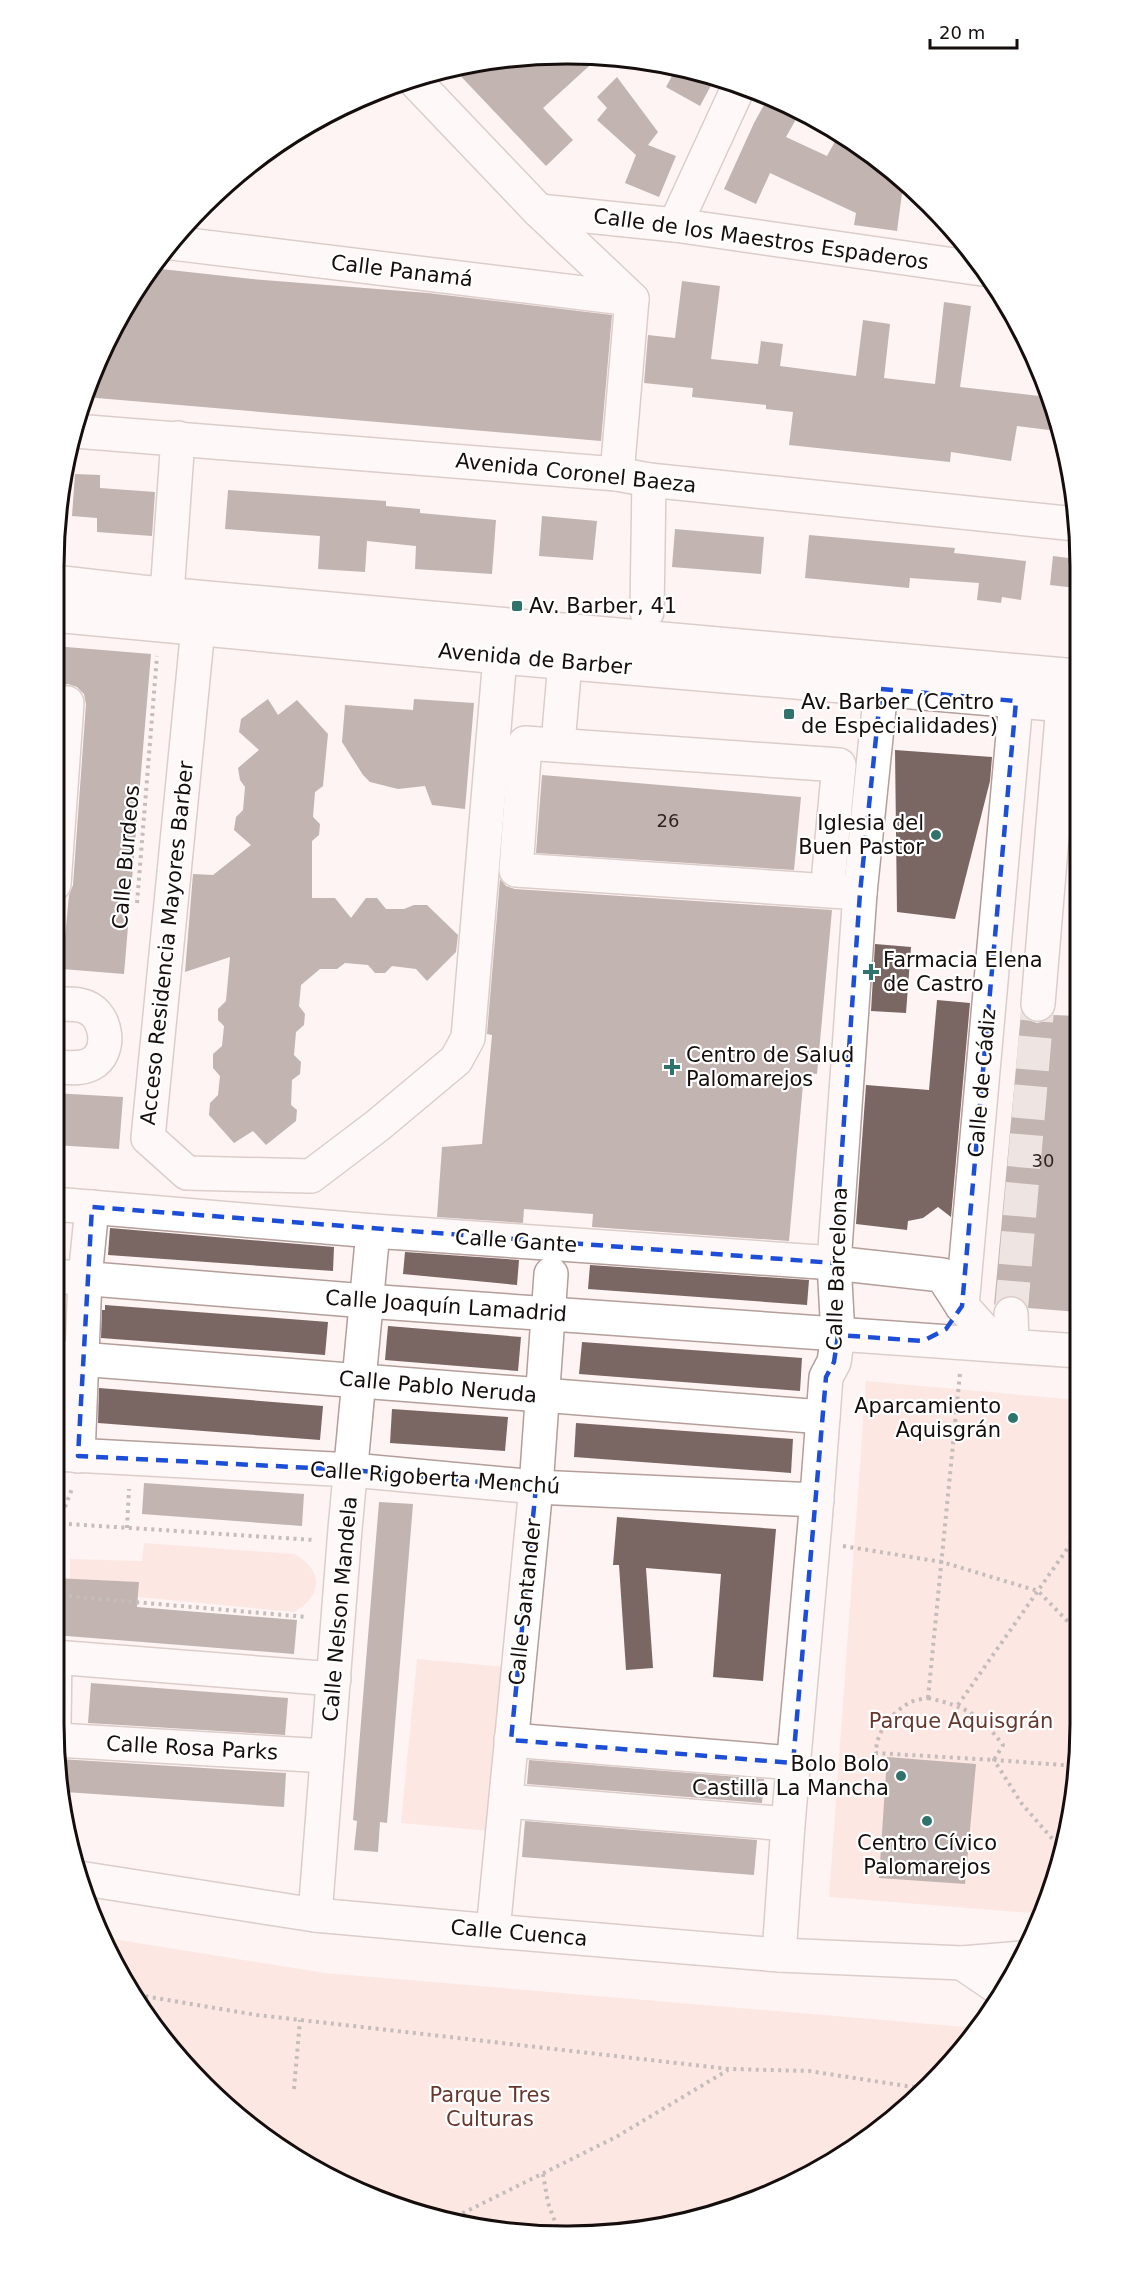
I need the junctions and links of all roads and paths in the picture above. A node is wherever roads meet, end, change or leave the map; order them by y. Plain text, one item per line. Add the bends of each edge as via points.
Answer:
1 (420, 87) edge
2 (736, 94) edge
3 (539, 211) junction
4 (675, 225) junction
5 (182, 244) edge
6 (951, 251) edge
7 (632, 299) junction
8 (84, 431) edge
9 (178, 438) junction
10 (617, 474) junction
11 (649, 480) junction
12 (1067, 524) edge
13 (64, 583) edge
14 (167, 594) junction
15 (647, 612) dead end
16 (64, 616) edge
17 (198, 628) junction
18 (157, 652) dead end
19 (500, 657) junction
20 (565, 662) junction
21 (1006, 670) junction
22 (1070, 675) edge
23 (882, 689) junction
24 (1016, 701) junction
25 (67, 703) dead end
26 (1070, 706) edge
27 (558, 744) junction
28 (64, 745) edge
29 (829, 871) dead end
30 (860, 893) junction
31 (136, 912) dead end
32 (1038, 1004) tunnel mouth
33 (64, 1005) edge
34 (64, 1067) edge
35 (64, 1205) edge
36 (92, 1207) junction
37 (373, 1231) junction
38 (834, 1263) junction
39 (551, 1274) dead end
40 (70, 1277) edge
41 (366, 1301) junction
42 (962, 1306) junction
43 (549, 1314) junction
44 (1011, 1314) tunnel mouth
45 (838, 1335) junction
46 (923, 1341) junction
47 (963, 1344) junction
48 (1005, 1346) junction
49 (1070, 1350) edge
50 (68, 1358) edge
51 (359, 1381) junction
52 (543, 1396) junction
53 (823, 1417) junction
54 (69, 1463) edge
55 (351, 1470) junction
56 (129, 1482) dead end
57 (536, 1487) junction
58 (64, 1488) edge
59 (817, 1500) junction
60 (64, 1524) edge
61 (127, 1528) junction
62 (813, 1541) junction
63 (344, 1542) junction
64 (1070, 1545) edge
65 (942, 1562) junction
66 (1038, 1591) junction
67 (64, 1596) edge
68 (340, 1620) junction
69 (1070, 1624) edge
70 (64, 1658) edge
71 (334, 1679) junction
72 (928, 1698) junction
73 (958, 1705) junction
74 (65, 1740) edge
75 (511, 1740) junction
76 (327, 1756) junction
77 (994, 1760) junction
78 (793, 1763) junction
79 (1067, 1765) edge
80 (506, 1801) junction
81 (788, 1824) junction
82 (1055, 1842) edge
83 (89, 1879) edge
84 (315, 1915) junction
85 (493, 1931) junction
86 (779, 1955) junction
87 (1011, 1959) edge
88 (962, 1962) junction
89 (996, 1986) edge
90 (145, 1996) edge
91 (300, 2020) junction
92 (729, 2069) junction
93 (914, 2087) edge
94 (294, 2089) dead end
95 (543, 2174) junction
96 (460, 2215) edge
97 (556, 2226) edge

1 - 3 street
2 - 4 street
3 - 4 street, Calle de los Maestros Espaderos
3 - 7 street
4 - 6 street, Calle de los Maestros Espaderos
5 - 7 street, Calle Panamá
7 - 10 street
8 - 9 street, Avenida Coronel Baeza
9 - 10 street, Avenida Coronel Baeza
9 - 14 street
10 - 11 street, Avenida Coronel Baeza
11 - 12 street, Avenida Coronel Baeza
11 - 15 street
13 - 14 street, Avenida de Barber
14 - 21 street, Avenida de Barber
16 - 17 street, Avenida de Barber
17 - 19 street, Avenida de Barber
17 - 19 street, Acceso Residencia Mayores Barber via 148,1138 188,1173 311,1176 456,1060 468,1038
18 - 31 path, Calle Burdeos
19 - 20 street, Avenida de Barber
20 - 23 street, Avenida de Barber
20 - 27 street
21 - 22 street, Avenida de Barber
21 - 24 street
23 - 24 street, Avenida de Barber
23 - 30 street, Calle Barcelona
24 - 26 street, Avenida de Barber
24 - 42 street, Calle de Cádiz
25 - 28 street
26 - 32 street
27 - 29 street via 839,765
27 - 30 street via 525,743 516,870
30 - 38 street, Calle Barcelona
33 - 34 street via 92,1010 99,1017 105,1040 102,1054 91,1064
35 - 36 street, Calle Gante
36 - 37 street, Calle Gante
36 - 40 street
37 - 38 street, Calle Gante
37 - 41 street, Calle Nelson Mandela
38 - 42 street, Calle Gante via 942,1275
38 - 45 street, Calle Barcelona
39 - 43 street, Calle Santander
40 - 41 street, Calle Joaquín Lamadrid
40 - 50 street
41 - 43 street, Calle Joaquín Lamadrid
41 - 51 street, Calle Nelson Mandela
42 - 46 street via 946,1329
42 - 48 street
43 - 45 street, Calle Joaquín Lamadrid
43 - 52 street, Calle Santander
44 - 48 street
45 - 46 street, Calle Joaquín Lamadrid
45 - 53 street, Calle Barcelona via 834,1362 826,1377
46 - 47 street, Calle Joaquín Lamadrid
47 - 48 street, Calle Joaquín Lamadrid
47 - 65 path
48 - 49 street, Calle Joaquín Lamadrid
50 - 51 street, Calle Pablo Neruda
50 - 54 street
51 - 52 street, Calle Pablo Neruda
51 - 55 street, Calle Nelson Mandela
52 - 53 street, Calle Pablo Neruda
52 - 57 street, Calle Santander
53 - 59 street, Calle Barcelona
54 - 55 street, Calle Rigoberta Menchú
54 - 58 path
55 - 57 street, Calle Rigoberta Menchú
55 - 63 street, Calle Nelson Mandela
56 - 61 path
57 - 59 street, Calle Rigoberta Menchú
57 - 75 street, Calle Santander
59 - 62 street, Calle Barcelona
60 - 61 path
61 - 63 path
62 - 65 path
62 - 78 street, Calle Barcelona
63 - 68 street, Calle Nelson Mandela
64 - 66 path
65 - 66 path
65 - 72 path
66 - 69 path
66 - 73 path
67 - 68 path
68 - 71 street, Calle Nelson Mandela
70 - 71 street
71 - 76 street, Calle Nelson Mandela
72 - 73 path
72 - 77 path via 910,1702 883,1726 876,1753
73 - 77 path via 987,1723 1003,1745
74 - 76 street, Calle Rosa Parks
75 - 78 street
75 - 80 street, Calle Santander
76 - 84 street, Calle Nelson Mandela
77 - 79 path
77 - 82 path via 1022,1804
78 - 81 street, Calle Barcelona
80 - 81 street
80 - 85 street, Calle Santander
81 - 86 street, Calle Barcelona
83 - 84 street, Calle Cuenca
84 - 85 street, Calle Cuenca
85 - 86 street, Calle Cuenca
86 - 88 street, Calle Cuenca
87 - 88 street, Calle Cuenca
88 - 89 street
90 - 91 path
91 - 92 path
91 - 94 path
92 - 93 path via 809,2071
92 - 95 path via 616,2138
95 - 96 path
95 - 97 path

